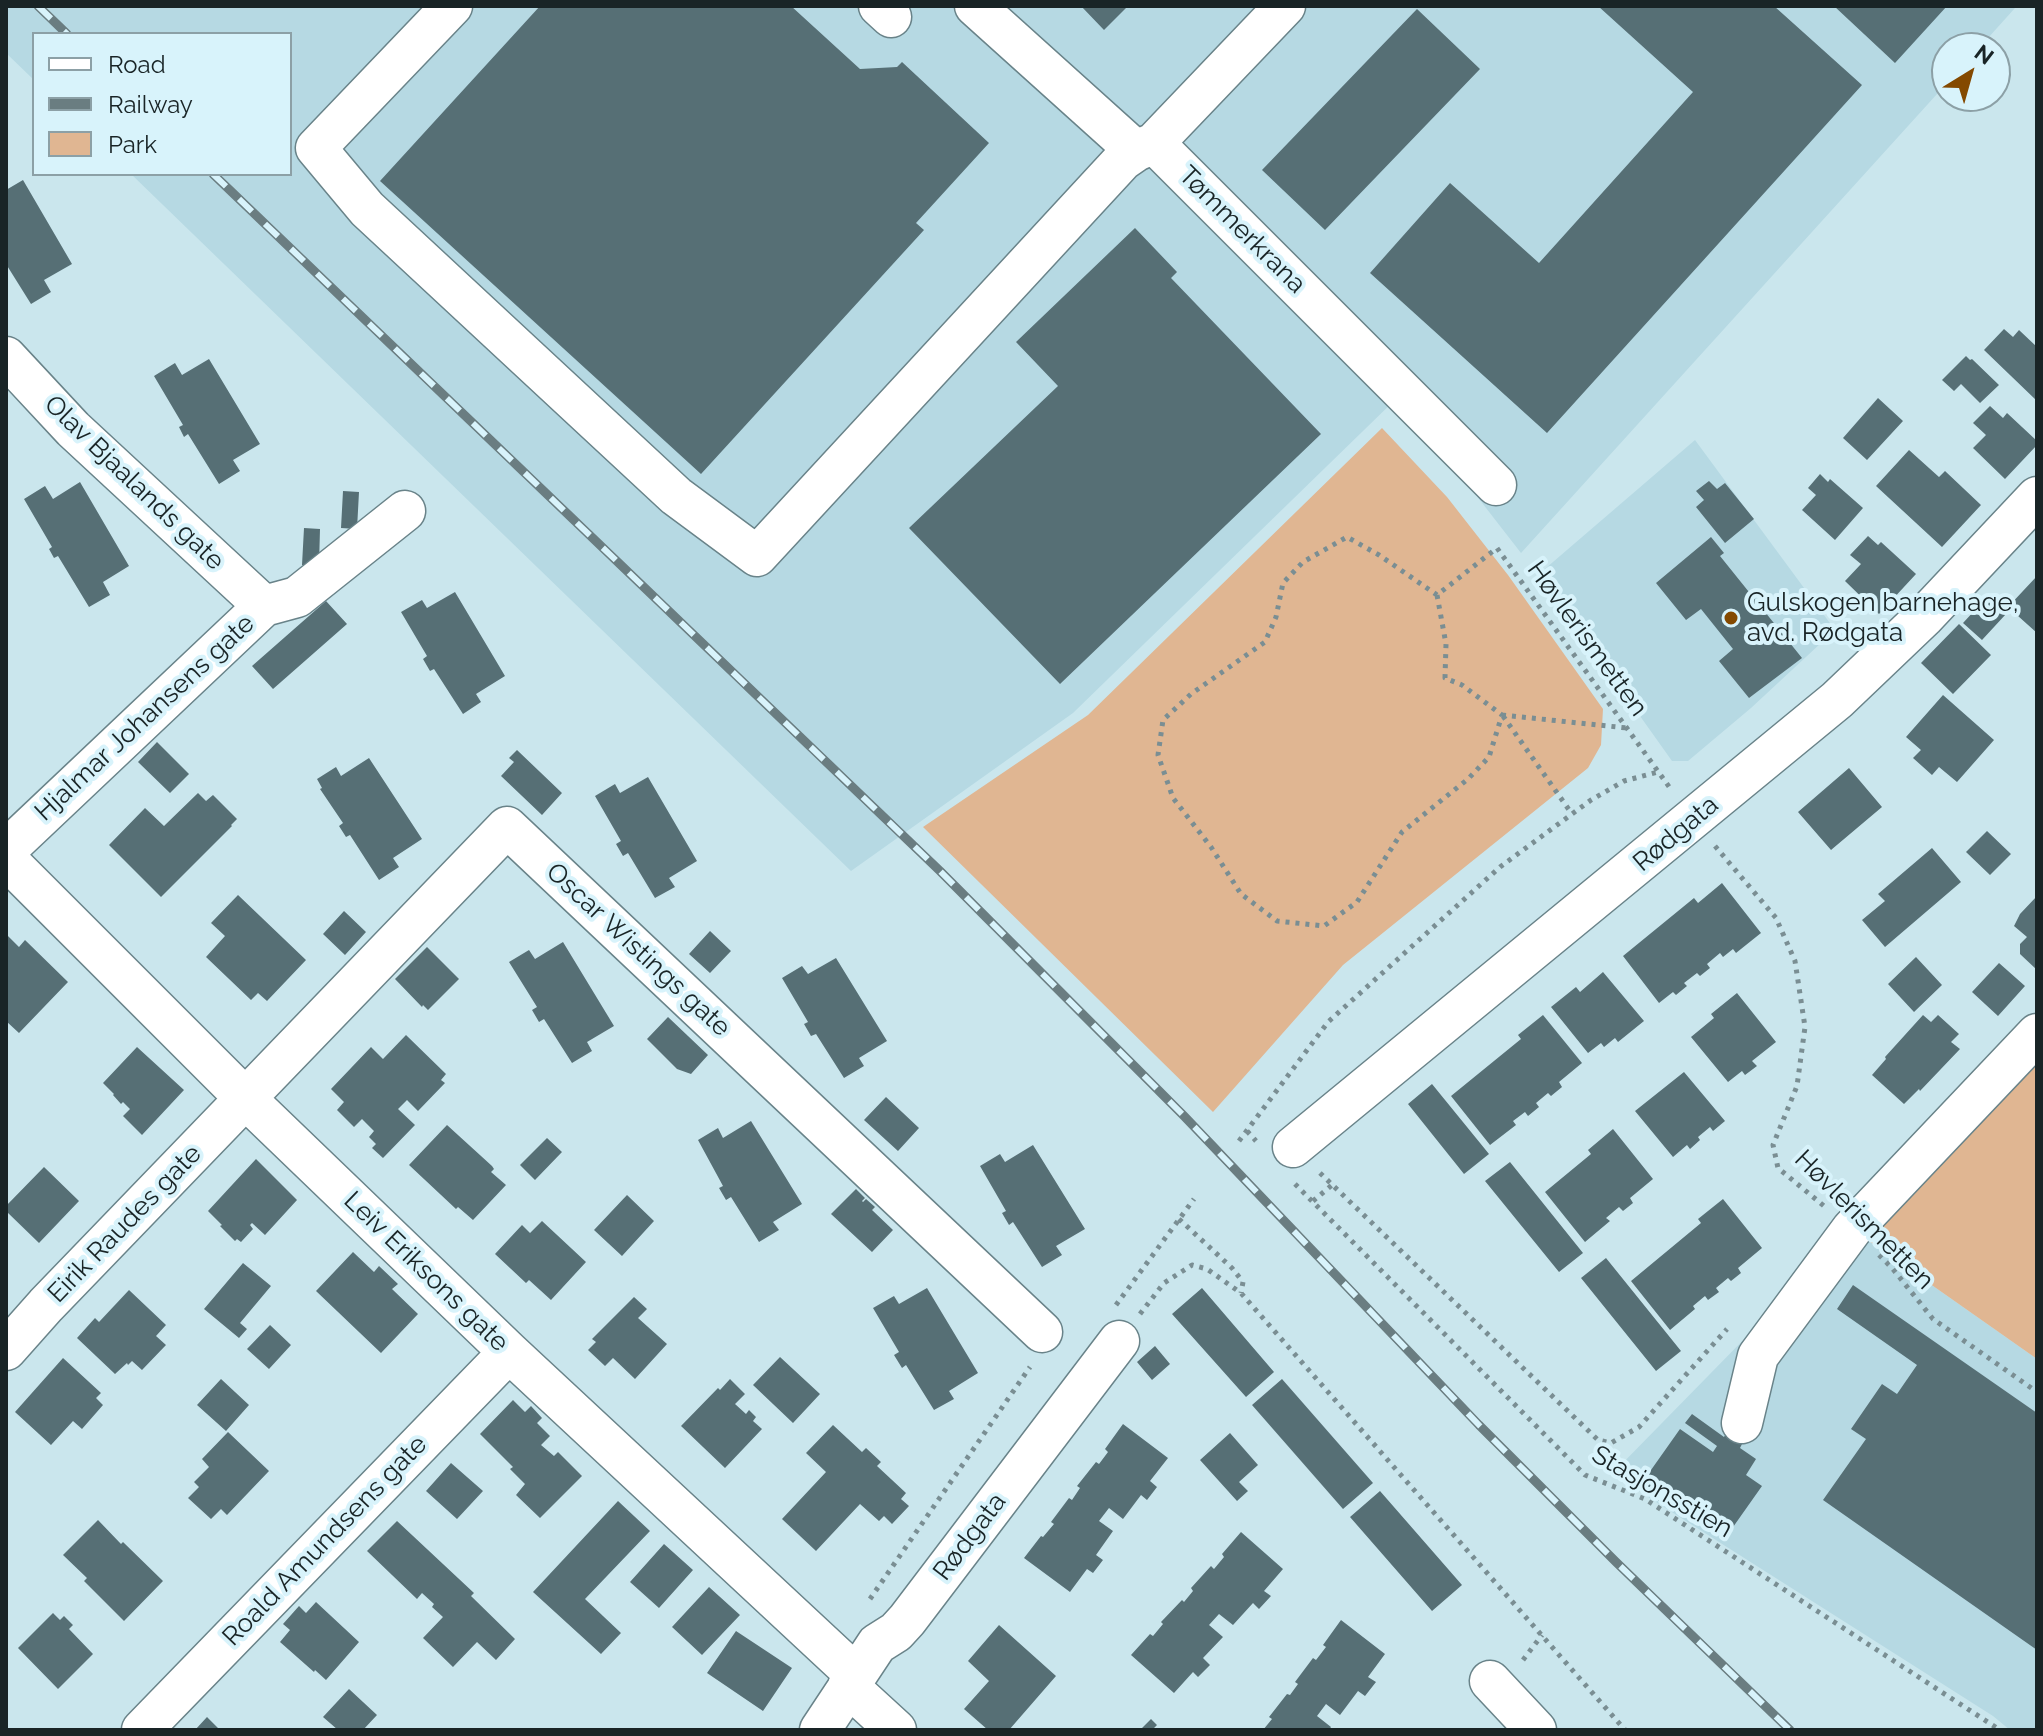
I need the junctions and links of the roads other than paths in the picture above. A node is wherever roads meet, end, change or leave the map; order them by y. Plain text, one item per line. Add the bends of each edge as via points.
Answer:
1 (452, 6) edge
2 (975, 6) edge
3 (1285, 6) edge
4 (1145, 147) junction
5 (6, 357) edge
6 (1496, 485) dead end
7 (2037, 497) edge
8 (405, 511) dead end
9 (264, 606) junction
10 (6, 850) edge
11 (6, 859) edge
12 (2037, 1034) edge
13 (246, 1099) junction
14 (1293, 1147) road end
15 (1042, 1332) road end
16 (1119, 1341) road end
17 (6, 1350) edge
18 (509, 1352) junction
19 (1742, 1423) dead end
20 (861, 1668) junction
21 (1490, 1681) dead end
22 (142, 1730) edge
23 (820, 1730) edge
24 (896, 1730) edge
25 (1536, 1730) edge

1 - 4 street via 316,148 367,209 664,486 757,556 1123,160
2 - 4 street, Tømmerkrana
3 - 4 street
4 - 6 street, Tømmerkrana
5 - 9 street, Olav Bjaalands gate via 73,429
7 - 14 street, Rødgata via 1837,700
8 - 9 street, Hjalmar Johansens gate via 297,597
9 - 10 street, Hjalmar Johansens gate
11 - 13 street, Leiv Eriksons gate
12 - 19 street via 1852,1229 1758,1356
13 - 15 street, Oscar Wistings gate via 507,827
13 - 17 street, Eirik Raudes gate
13 - 18 street, Leiv Eriksons gate
16 - 20 street, Rødgata via 907,1620
18 - 20 street, Leiv Eriksons gate
18 - 22 street, Roald Amundsens gate
20 - 23 street, Rødgata
20 - 24 street, Leiv Eriksons gate
21 - 25 street

